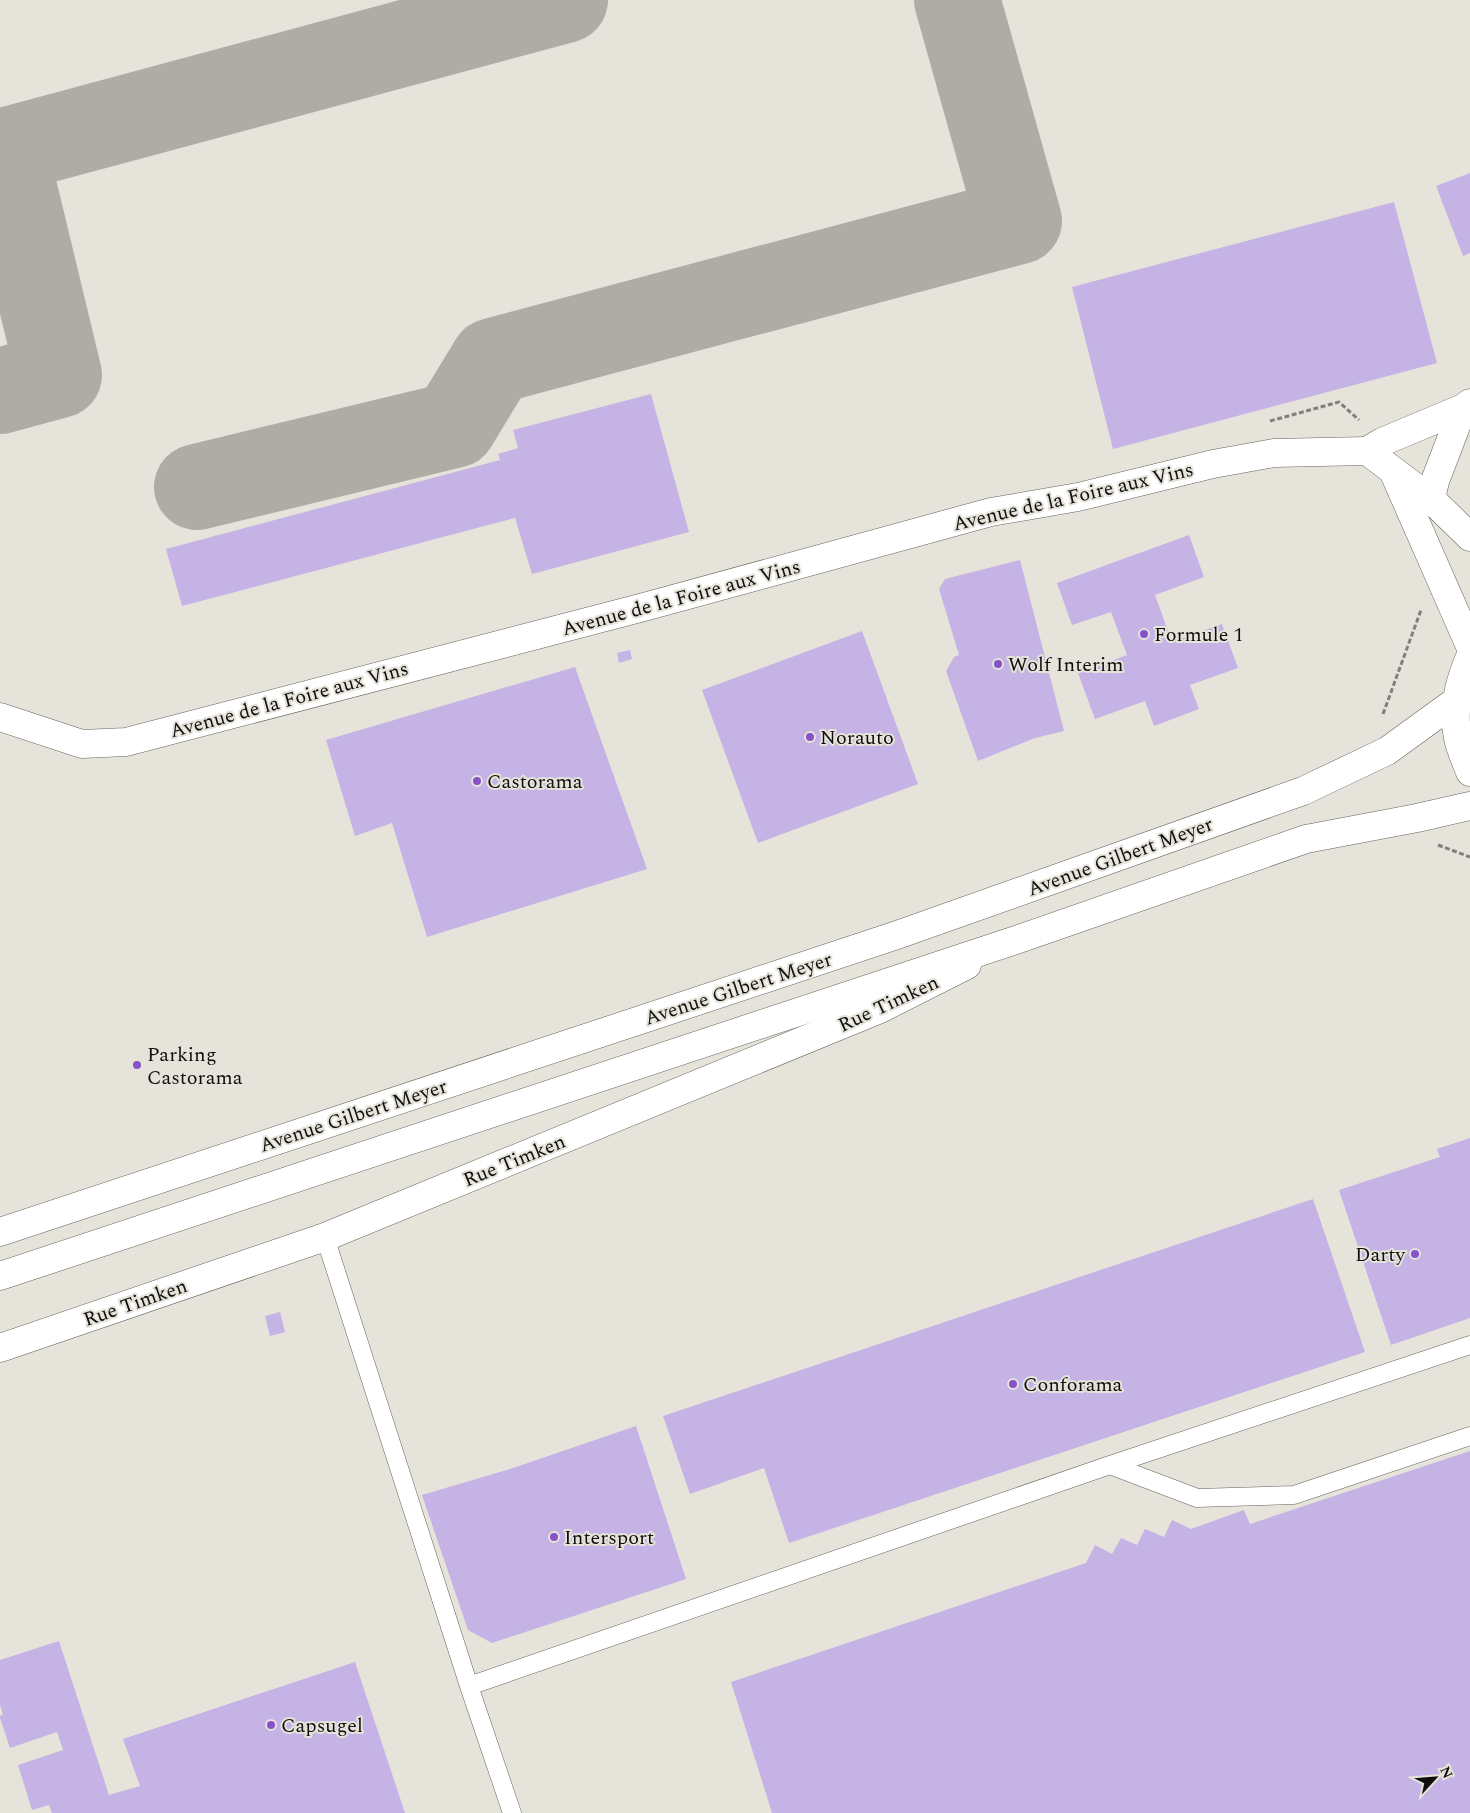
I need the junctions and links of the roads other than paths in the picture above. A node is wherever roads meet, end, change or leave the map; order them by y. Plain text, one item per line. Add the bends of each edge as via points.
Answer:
1 (1467, 406) edge
2 (1366, 451) junction
3 (1393, 472) junction
4 (1430, 499) junction
5 (1470, 537) edge
6 (1470, 646) edge
7 (1470, 657) edge
8 (1456, 701) junction
9 (0, 717) edge
10 (1470, 772) edge
11 (1470, 806) edge
12 (1016, 940) junction
13 (0, 1232) edge
14 (325, 1236) junction
15 (0, 1276) edge
16 (1470, 1345) edge
17 (0, 1348) edge
18 (1470, 1436) edge
19 (1110, 1465) junction
20 (468, 1686) junction
21 (512, 1813) edge

1 - 2 main road, Avenue de la Foire aux Vins
1 - 4 main road, Avenue de la Foire aux Vins
2 - 3 main road
2 - 9 main road, Avenue de la Foire aux Vins via 1274,453 1213,464 1078,497 992,512 126,742 82,744
3 - 4 main road
3 - 6 main road
4 - 5 main road
7 - 8 main road
8 - 10 main road via 1458,738
8 - 13 main road, Avenue Gilbert Meyer via 1387,751 1303,791 897,935
11 - 12 main road, Avenue Gilbert Meyer via 1306,839
12 - 14 main road, Rue Timken via 880,1009
12 - 15 main road, Avenue Gilbert Meyer
14 - 17 main road, Rue Timken
14 - 20 lane
16 - 19 lane
18 - 19 lane via 1294,1495 1197,1498
19 - 20 lane
20 - 21 lane

